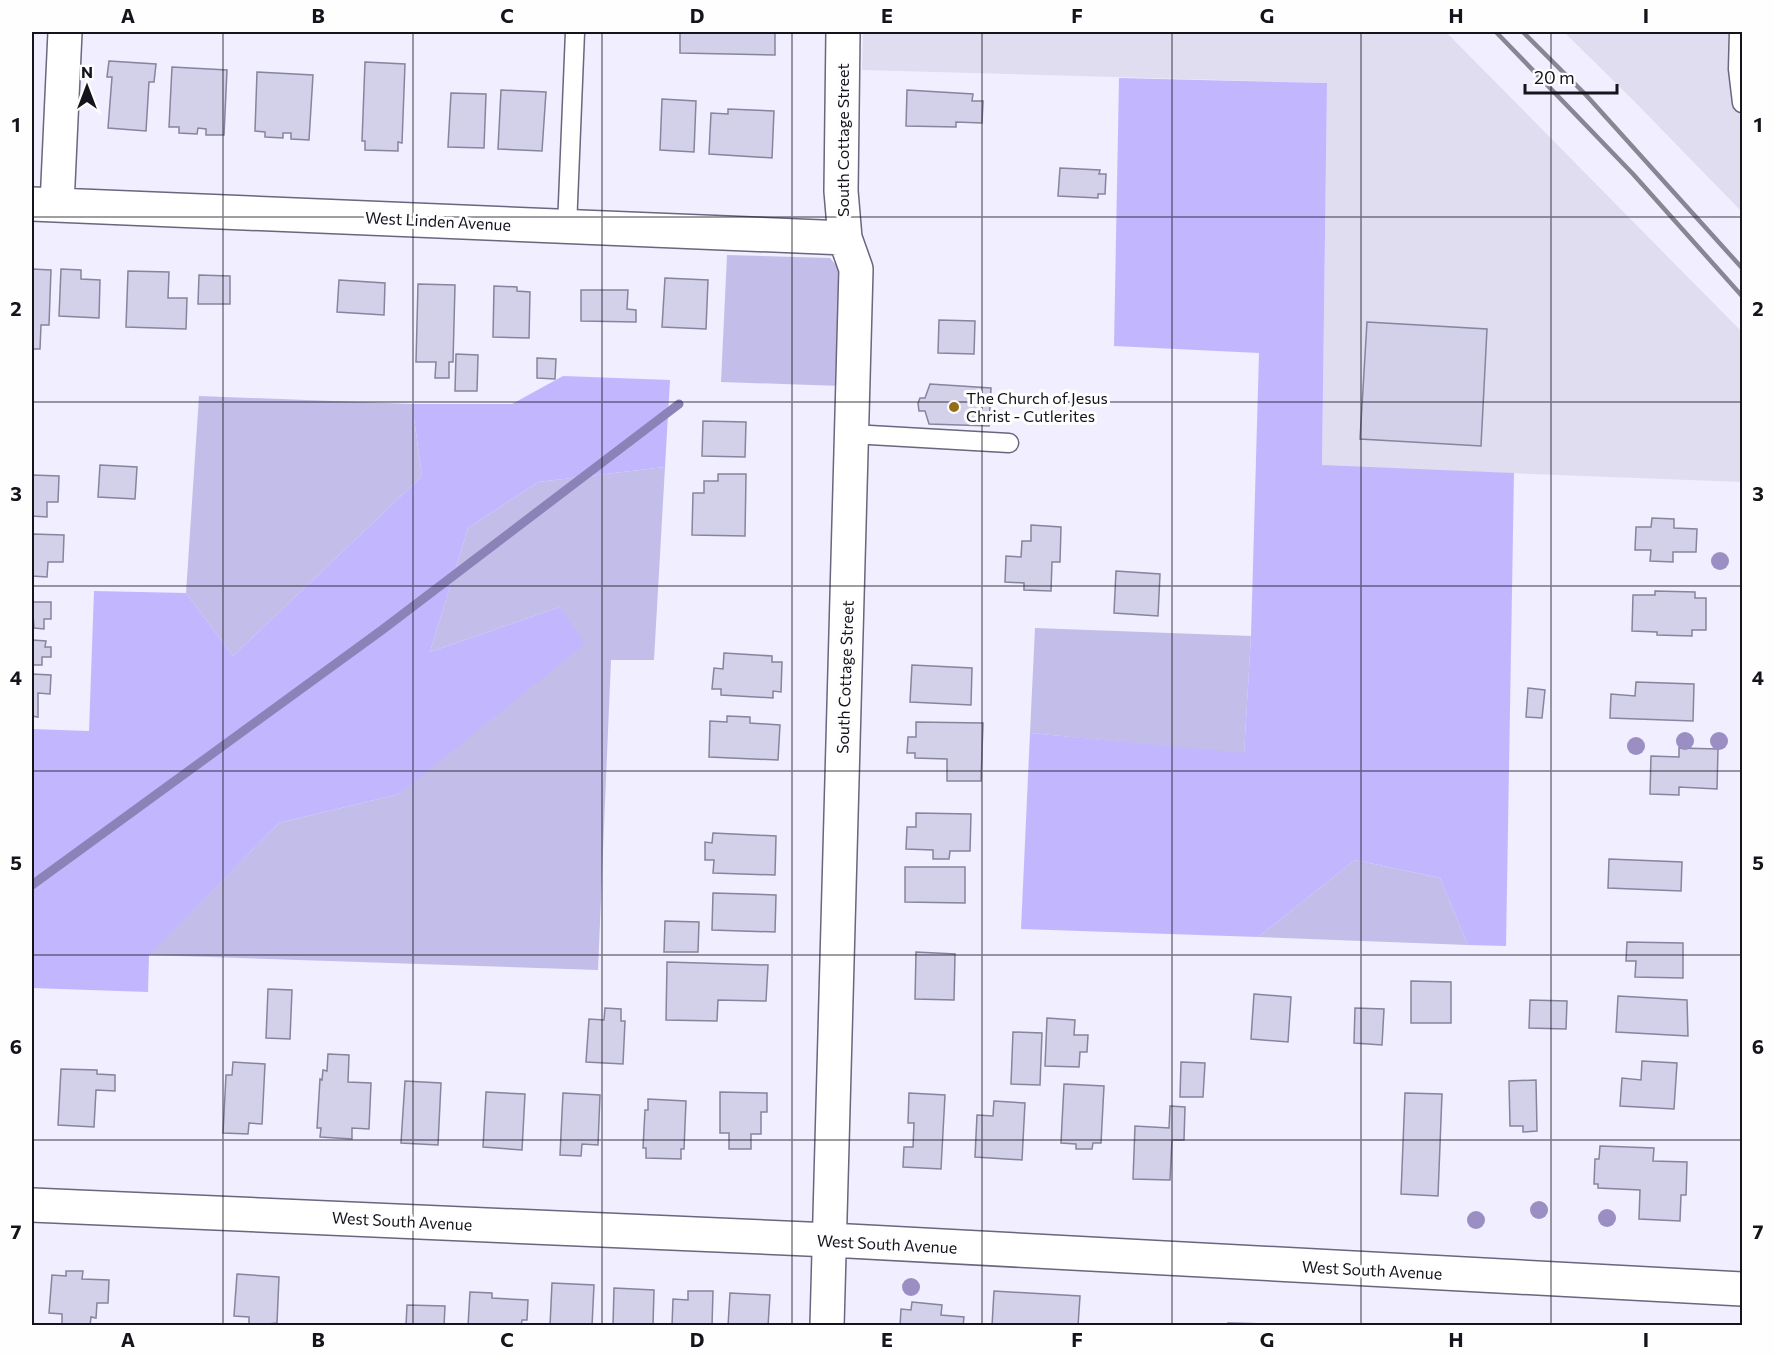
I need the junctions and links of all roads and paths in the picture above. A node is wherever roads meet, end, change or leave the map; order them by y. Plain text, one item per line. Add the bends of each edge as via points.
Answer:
1 (65, 32) edge
2 (575, 32) edge
3 (843, 32) edge
4 (1739, 32) edge
5 (1743, 103) edge
6 (44, 204) edge
7 (567, 227) junction
8 (845, 238) junction
9 (852, 434) junction
10 (1009, 443) dead end
11 (32, 1205) edge
12 (830, 1240) junction
13 (1743, 1289) edge
14 (827, 1326) edge

1 - 6 street
2 - 7 lane
3 - 8 street, South Cottage Street via 841,191
4 - 5 lane via 1738,69
6 - 7 street, West Linden Avenue
7 - 8 street, West Linden Avenue
8 - 9 street, South Cottage Street via 856,269
9 - 10 lane
9 - 12 street, South Cottage Street
11 - 12 street, West South Avenue
12 - 13 street, West South Avenue
12 - 14 street, South Cottage Street

